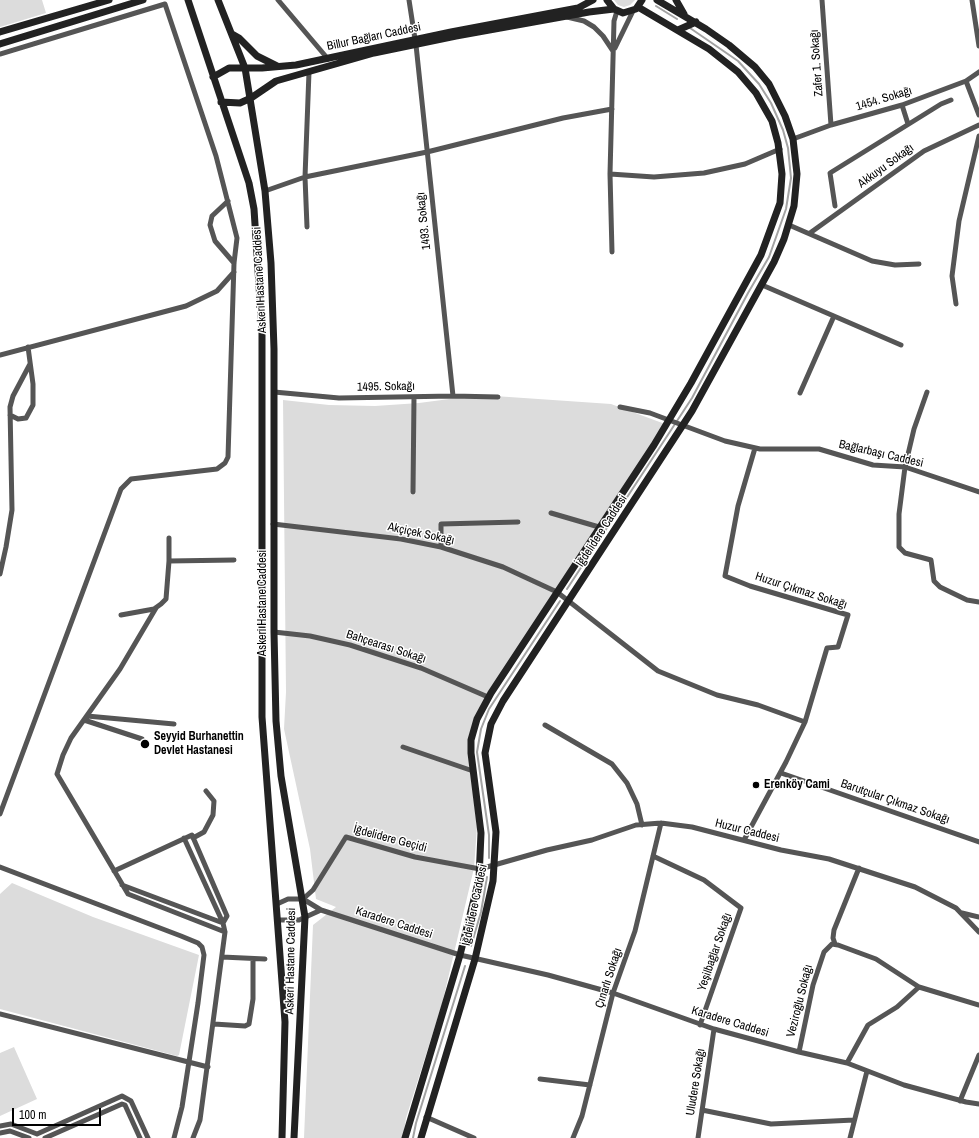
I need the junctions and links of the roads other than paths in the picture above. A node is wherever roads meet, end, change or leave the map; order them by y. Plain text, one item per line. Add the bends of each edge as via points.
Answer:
1 (109, 0) edge
2 (143, 0) edge
3 (188, 0) edge
4 (218, 0) edge
5 (278, 0) edge
6 (409, 0) edge
7 (607, 0) edge
8 (657, 0) edge
9 (676, 0) edge
10 (822, 0) edge
11 (972, 0) edge
12 (592, 1) edge
13 (638, 6) edge
14 (615, 10) junction
15 (566, 17) junction
16 (686, 17) junction
17 (977, 17) edge
18 (542, 18) junction
19 (696, 22) junction
20 (678, 30) junction
21 (0, 32) edge
22 (232, 34) junction
23 (416, 42) junction
24 (0, 44) edge
25 (979, 46) edge
26 (614, 53) junction
27 (0, 54) edge
28 (328, 58) junction
29 (278, 66) junction
30 (246, 68) junction
31 (309, 72) junction
32 (979, 72) edge
33 (213, 77) junction
34 (966, 81) junction
35 (251, 98) junction
36 (951, 100) dead end
37 (222, 102) junction
38 (902, 105) junction
39 (612, 109) junction
40 (979, 115) edge
41 (831, 124) junction
42 (908, 124) junction
43 (979, 125) edge
44 (979, 136) edge
45 (793, 139) junction
46 (780, 149) junction
47 (427, 152) junction
48 (610, 174) junction
49 (305, 177) junction
50 (265, 191) junction
51 (228, 201) junction
52 (835, 206) dead end
53 (789, 225) junction
54 (307, 227) dead end
55 (810, 234) junction
56 (612, 252) dead end
57 (234, 263) junction
58 (919, 264) dead end
59 (234, 272) junction
60 (762, 285) junction
61 (956, 304) dead end
62 (834, 316) junction
63 (901, 345) dead end
64 (28, 347) junction
65 (0, 356) edge
66 (30, 364) junction
67 (274, 392) junction
68 (800, 392) dead end
69 (928, 392) dead end
70 (453, 396) junction
71 (414, 397) junction
72 (498, 398) dead end
73 (620, 407) dead end
74 (10, 415) junction
75 (669, 420) junction
76 (684, 425) junction
77 (755, 448) junction
78 (904, 467) junction
79 (413, 492) dead end
80 (979, 492) edge
81 (551, 513) dead end
82 (518, 522) dead end
83 (273, 524) junction
84 (599, 527) junction
85 (169, 538) dead end
86 (441, 547) junction
87 (234, 560) dead end
88 (169, 561) junction
89 (0, 574) edge
90 (558, 592) junction
91 (570, 600) junction
92 (979, 602) edge
93 (156, 608) junction
94 (121, 615) dead end
95 (274, 632) junction
96 (488, 698) junction
97 (85, 718) junction
98 (805, 722) junction
99 (174, 724) dead end
100 (545, 725) dead end
101 (142, 739) dead end
102 (403, 747) dead end
103 (473, 770) junction
104 (781, 773) junction
105 (206, 791) dead end
106 (0, 814) edge
107 (661, 823) junction
108 (642, 825) junction
109 (184, 838) junction
110 (193, 838) junction
111 (744, 840) junction
112 (979, 842) edge
113 (653, 856) junction
114 (495, 866) junction
115 (0, 868) edge
116 (859, 868) junction
117 (480, 869) junction
118 (114, 871) junction
119 (122, 885) junction
120 (303, 899) junction
121 (277, 904) junction
122 (321, 910) junction
123 (960, 912) junction
124 (979, 917) edge
125 (304, 918) junction
126 (278, 920) junction
127 (223, 923) junction
128 (225, 932) junction
129 (979, 932) edge
130 (835, 944) junction
131 (460, 955) junction
132 (222, 957) junction
133 (253, 959) junction
134 (265, 959) dead end
135 (475, 959) junction
136 (919, 987) junction
137 (613, 993) junction
138 (979, 1005) edge
139 (0, 1014) edge
140 (214, 1024) junction
141 (700, 1025) junction
142 (714, 1029) junction
143 (799, 1052) junction
144 (979, 1055) edge
145 (188, 1063) junction
146 (846, 1063) junction
147 (208, 1067) junction
148 (867, 1070) junction
149 (540, 1079) dead end
150 (590, 1085) junction
151 (960, 1101) junction
152 (979, 1104) edge
153 (702, 1110) junction
154 (426, 1117) junction
155 (854, 1120) junction
156 (0, 1126) edge
157 (0, 1133) edge
158 (461, 1135) edge
159 (29, 1138) edge
160 (45, 1138) edge
161 (140, 1138) edge
162 (148, 1138) edge
163 (174, 1138) edge
164 (193, 1138) edge
165 (282, 1138) edge
166 (294, 1138) edge
167 (405, 1138) edge
168 (420, 1138) edge
169 (474, 1138) edge
170 (573, 1138) edge
171 (698, 1138) edge
172 (850, 1138) edge

1 - 21 street
2 - 24 street
3 - 33 street, Askeri Hastane Caddesi
4 - 22 street, Askeri Hastane Caddesi
5 - 28 street
6 - 23 street, 1493. Sokağı
7 - 14 street
8 - 16 street, İğdelidere Caddesi
9 - 16 street
10 - 41 street, Zafer 1. Sokağı
11 - 17 street
12 - 18 street via 578,8
13 - 14 street via 626,13
13 - 20 street, İğdelidere Caddesi
13 - 26 street
14 - 15 street
14 - 26 street
15 - 18 street
15 - 26 street via 584,21 594,27
16 - 19 street, İğdelidere Caddesi
17 - 25 street
18 - 23 street, Billur Bağları Caddesi
19 - 20 street
19 - 45 street, İğdelidere Caddesi via 762,75 780,104
20 - 46 street, İğdelidere Caddesi via 720,57 750,85 772,121
22 - 29 street via 257,56
22 - 30 street, Askeri Hastane Caddesi
23 - 28 street, Billur Bağları Caddesi
23 - 31 street, Billur Bağları Caddesi
23 - 47 street, 1493. Sokağı
26 - 39 street
27 - 51 street via 165,4 216,156
28 - 29 street, Billur Bağları Caddesi
29 - 30 street, Billur Bağları Caddesi
30 - 33 street, Billur Bağları Caddesi via 229,68
30 - 35 street, Askeri Hastane Caddesi
31 - 35 street, Billur Bağları Caddesi via 276,81
31 - 49 street
32 - 34 street, 1454. Sokağı
33 - 37 street, Askeri Hastane Caddesi
34 - 38 street, 1454. Sokağı
34 - 40 street
35 - 37 street, Billur Bağları Caddesi via 235,103
35 - 50 street, Askeri Hastane Caddesi
36 - 42 street
37 - 121 street, Askeri Hastane Caddesi via 252,198 261,295 262,689
38 - 41 street, 1454. Sokağı
38 - 42 street
39 - 47 street
39 - 48 street
41 - 45 street, 1454. Sokağı
42 - 52 street via 830,173
43 - 55 street, Akkuyu Sokağı via 924,151
44 - 61 street via 959,221 952,276
45 - 53 street, İğdelidere Caddesi via 797,185
46 - 48 street via 745,164 704,173 654,178
46 - 75 street, İğdelidere Caddesi via 781,193 766,244 703,363
47 - 49 street
47 - 70 street, 1493. Sokağı
48 - 56 street
49 - 50 street
49 - 54 street
50 - 67 street, Askeri Hastane Caddesi via 273,310
51 - 57 street via 237,238
51 - 57 street via 212,216 210,225 215,241
53 - 55 street
53 - 60 street, İğdelidere Caddesi
55 - 58 street via 872,261 896,265
57 - 59 street
59 - 64 street via 217,291 193,303
59 - 106 street via 230,435 227,460 214,470 131,479 121,489
60 - 62 street
60 - 76 street, İğdelidere Caddesi
62 - 63 street
62 - 68 street
64 - 65 street
64 - 66 street
66 - 74 street via 13,396
66 - 74 street via 34,397 32,409 28,416 23,418 18,419
67 - 71 street, 1495. Sokağı via 339,398
67 - 83 street, Askeri Hastane Caddesi
69 - 78 street via 914,429
70 - 71 street, 1495. Sokağı
70 - 72 street, 1495. Sokağı
71 - 79 street
73 - 75 street, Bağlarbaşı Caddesi
74 - 89 street via 12,510
75 - 76 street, Bağlarbaşı Caddesi
75 - 84 street, İğdelidere Caddesi
76 - 77 street, Bağlarbaşı Caddesi via 725,441
76 - 91 street, İğdelidere Caddesi
77 - 78 street, Bağlarbaşı Caddesi via 819,449 873,465
77 - 98 street, Huzur Çıkmaz Sokağı via 738,506 724,576 848,615 838,647 827,648
78 - 80 street, Bağlarbaşı Caddesi
78 - 92 street via 899,547 905,553 931,560 934,581 940,587 967,600
81 - 84 street
82 - 86 street via 441,524
83 - 86 street, Akçiçek Sokağı via 385,536
83 - 95 street, Askeri Hastane Caddesi
84 - 90 street, İğdelidere Caddesi
85 - 88 street
86 - 90 street, Akçiçek Sokağı via 503,567
87 - 88 street
88 - 93 street via 167,596
90 - 91 street, Akçiçek Sokağı
90 - 96 street, İğdelidere Caddesi
91 - 98 street, Akçiçek Sokağı via 658,671 717,695 758,705
91 - 114 street, İğdelidere Caddesi via 501,705 489,732 486,759 495,828
93 - 94 street
93 - 97 street via 120,669
95 - 96 street, Bahçearası Sokağı via 343,643 421,668
95 - 120 street, Askeri Hastane Caddesi via 279,758
96 - 103 street, İğdelidere Caddesi via 477,719 472,740 470,753
97 - 99 street
97 - 101 street
97 - 118 street via 67,745 58,774
98 - 104 street, Huzur Çıkmaz Sokağı
100 - 108 street via 612,764 627,783 637,804
102 - 103 street
103 - 117 street, İğdelidere Caddesi via 481,833
104 - 111 street, Huzur Çıkmaz Sokağı
104 - 112 street, Barutçular Çıkmaz Sokağı
105 - 110 street via 214,801 213,815 204,832
107 - 108 street, Huzur Caddesi
107 - 111 street, Huzur Caddesi via 692,827
107 - 113 street, Çınarlı Sokağı
108 - 114 street, Huzur Caddesi
109 - 110 street via 192,835
109 - 118 street
109 - 127 street
110 - 127 street via 227,916
111 - 116 street, Huzur Caddesi
113 - 137 street, Çınarlı Sokağı via 635,931
113 - 141 street, Yeşilbağlar Sokağı via 704,880 741,908
114 - 117 street, Huzur Caddesi
114 - 135 street, İğdelidere Caddesi
115 - 145 street via 168,931 201,946 204,952
116 - 123 street, Huzur Caddesi via 915,887
116 - 130 street via 834,930
117 - 120 street, İğdelidere Geçidi via 415,857 346,837 313,890
117 - 131 street, İğdelidere Caddesi via 474,905
118 - 119 street
119 - 127 street
119 - 128 street via 128,894
120 - 121 street via 288,899
120 - 122 street, Karadere Caddesi
120 - 125 street, Askeri Hastane Caddesi
121 - 126 street, Askeri Hastane Caddesi
122 - 125 street
122 - 131 street, Karadere Caddesi
123 - 124 street
123 - 129 street, Huzur Caddesi
125 - 126 street via 294,921
125 - 166 street, Askeri Hastane Caddesi
126 - 165 street, Askeri Hastane Caddesi via 286,1039
127 - 128 street
128 - 132 street
130 - 136 street via 876,959
130 - 143 street, Veziroğlu Sokağı via 827,948 822,955 809,1000
131 - 135 street, Karadere Caddesi
131 - 167 street, İğdelidere Caddesi
132 - 133 street
132 - 140 street
133 - 134 street
133 - 140 street via 254,989 250,1022 245,1026
135 - 137 street, Karadere Caddesi
135 - 154 street, İğdelidere Caddesi
136 - 138 street
136 - 146 street via 897,1007 868,1025
137 - 141 street, Karadere Caddesi
137 - 150 street, Çınarlı Sokağı
139 - 145 street
140 - 147 street
141 - 142 street, Karadere Caddesi
142 - 143 street, Karadere Caddesi
142 - 153 street, Uludere Sokağı
143 - 146 street, Karadere Caddesi
144 - 151 street
145 - 147 street
145 - 163 street via 182,1107
146 - 148 street, Karadere Caddesi
147 - 164 street via 200,1120
148 - 151 street, Karadere Caddesi via 904,1085
148 - 155 street
149 - 150 street
150 - 170 street, Çınarlı Sokağı
151 - 152 street, Karadere Caddesi
153 - 155 street via 771,1124
153 - 171 street, Uludere Sokağı
154 - 158 street
154 - 168 street, İğdelidere Caddesi
155 - 172 street
156 - 162 street via 11,1124 37,1134 122,1096 131,1101
157 - 159 street via 10,1131
158 - 169 street
160 - 161 street via 121,1104 125,1105

